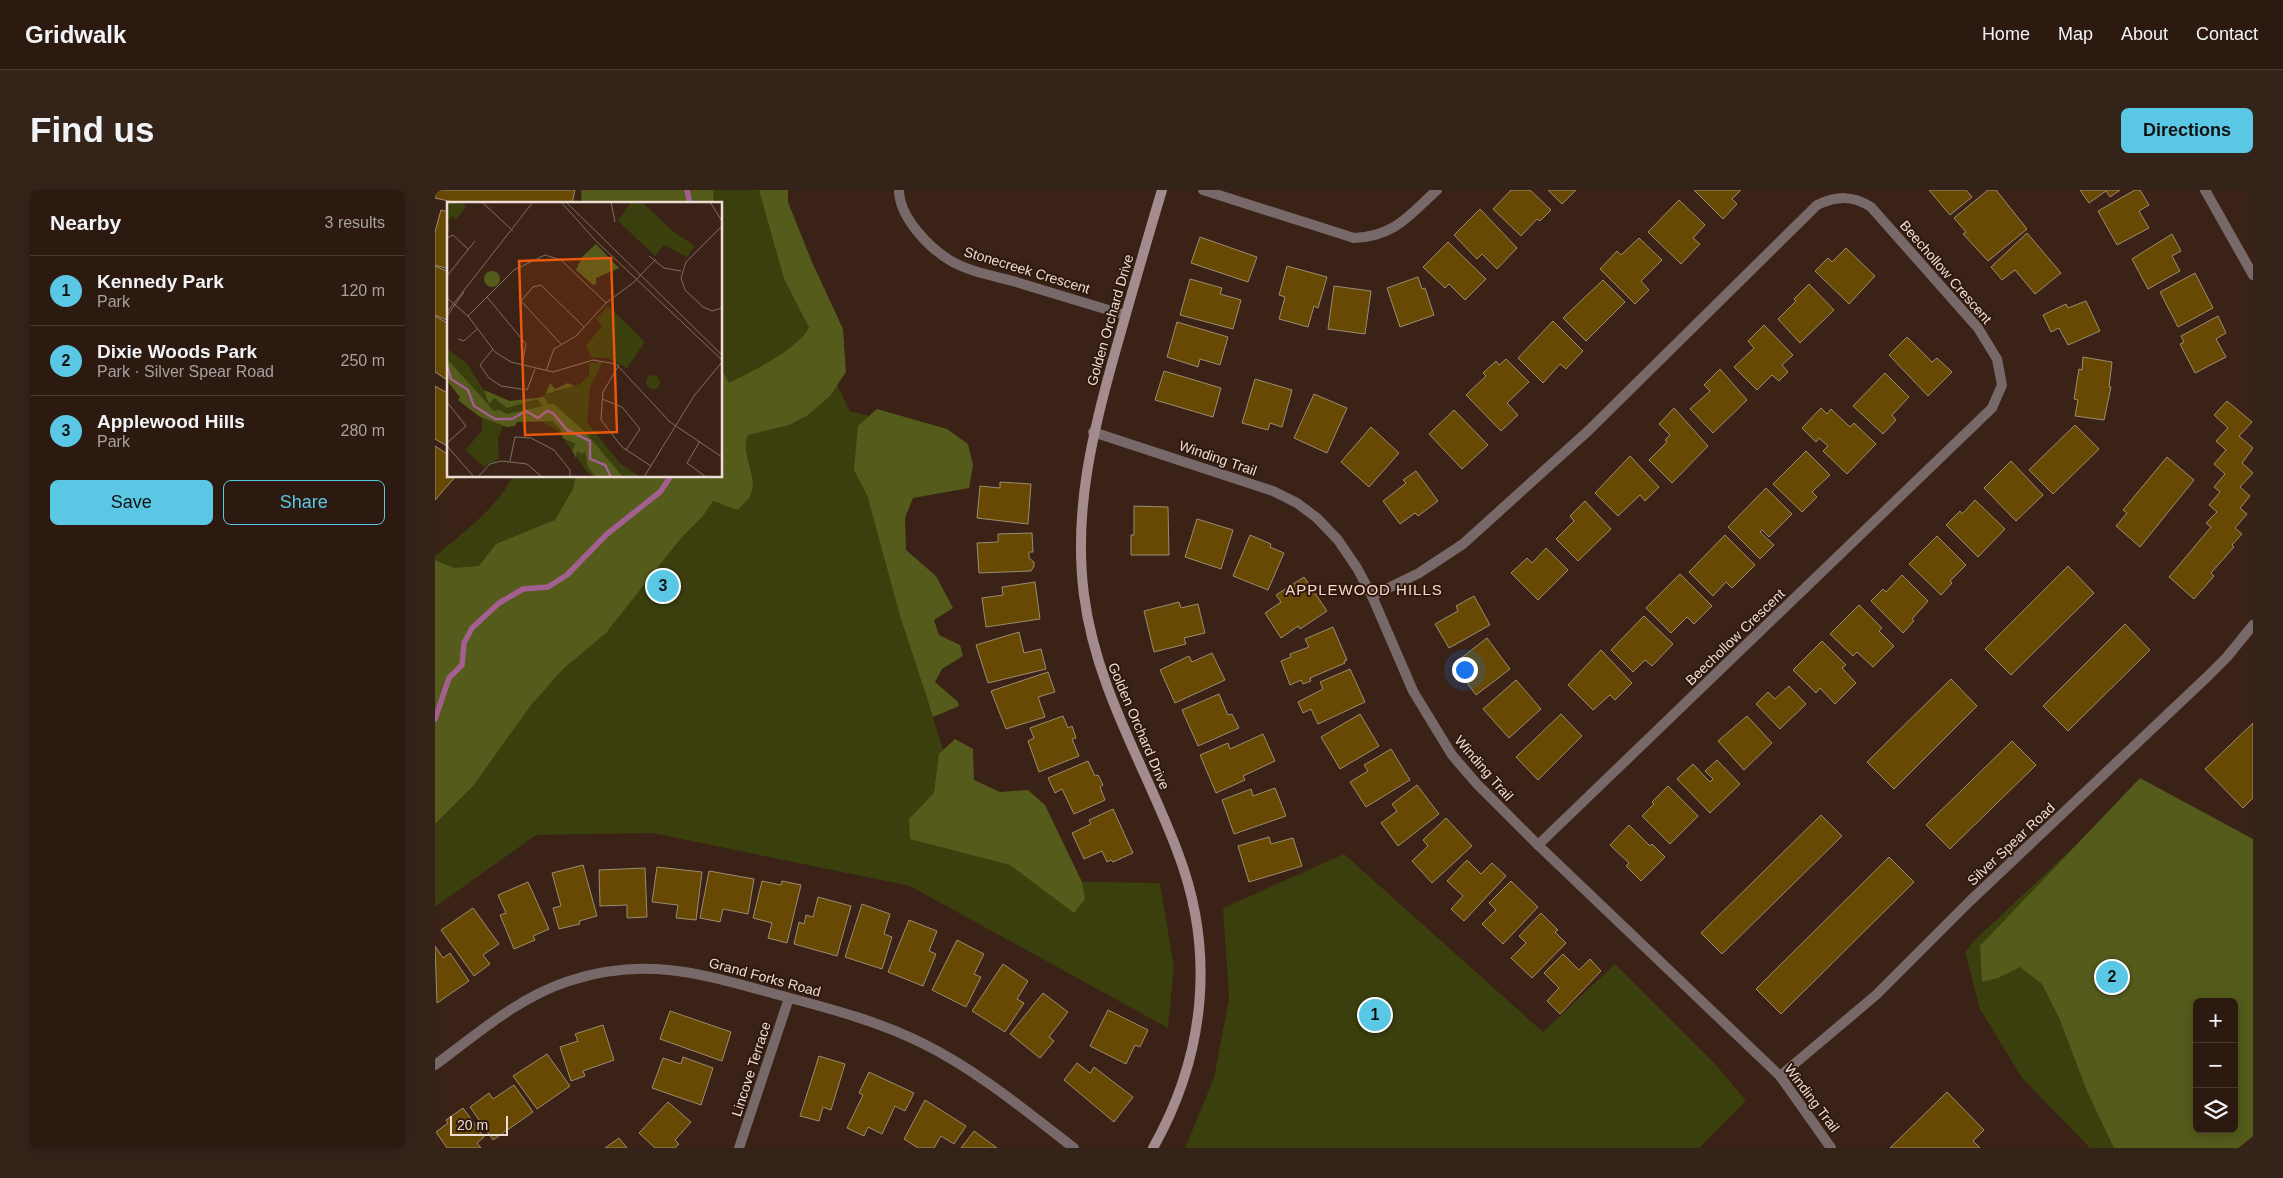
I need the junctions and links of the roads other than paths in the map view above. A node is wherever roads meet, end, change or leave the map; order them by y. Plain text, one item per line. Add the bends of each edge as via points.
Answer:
1 (899, 190) edge
2 (1162, 190) edge
3 (1203, 190) edge
4 (1437, 190) edge
5 (2205, 190) edge
6 (2253, 275) edge
7 (1125, 315) junction
8 (1093, 432) junction
9 (1372, 596) junction
10 (2253, 625) edge
11 (1538, 845) junction
12 (789, 998) junction
13 (435, 1065) edge
14 (1781, 1076) junction
15 (739, 1148) edge
16 (1074, 1148) edge
17 (1153, 1148) edge
18 (1831, 1148) edge

1 - 7 street, Stonecreek Crescent via 909,221 924,239 951,261
2 - 7 street, Golden Orchard Drive
3 - 4 street via 1354,238 1370,238 1388,232
5 - 6 street
7 - 8 street, Golden Orchard Drive
8 - 9 street, Winding Trail via 1273,491 1297,503 1338,540
8 - 17 street, Golden Orchard Drive via 1082,506 1081,560 1090,632 1106,688 1179,855 1197,925 1201,998 1196,1037 1182,1087
9 - 11 street, Winding Trail via 1413,691 1452,755
9 - 11 street, Beechollow Crescent via 1419,574 1463,544 1588,431 1817,205 1832,199 1853,199 1871,207 1978,328 2001,372 2002,385 1992,408
10 - 14 street, Silver Spear Road via 2208,676 1970,901 1876,996
11 - 14 street, Winding Trail
12 - 13 street, Grand Forks Road via 697,973 655,968 614,970 569,981 517,1006
12 - 15 street, Lincove Terrace
12 - 16 street, Grand Forks Road via 857,1016 922,1043 973,1073
14 - 18 street, Winding Trail

